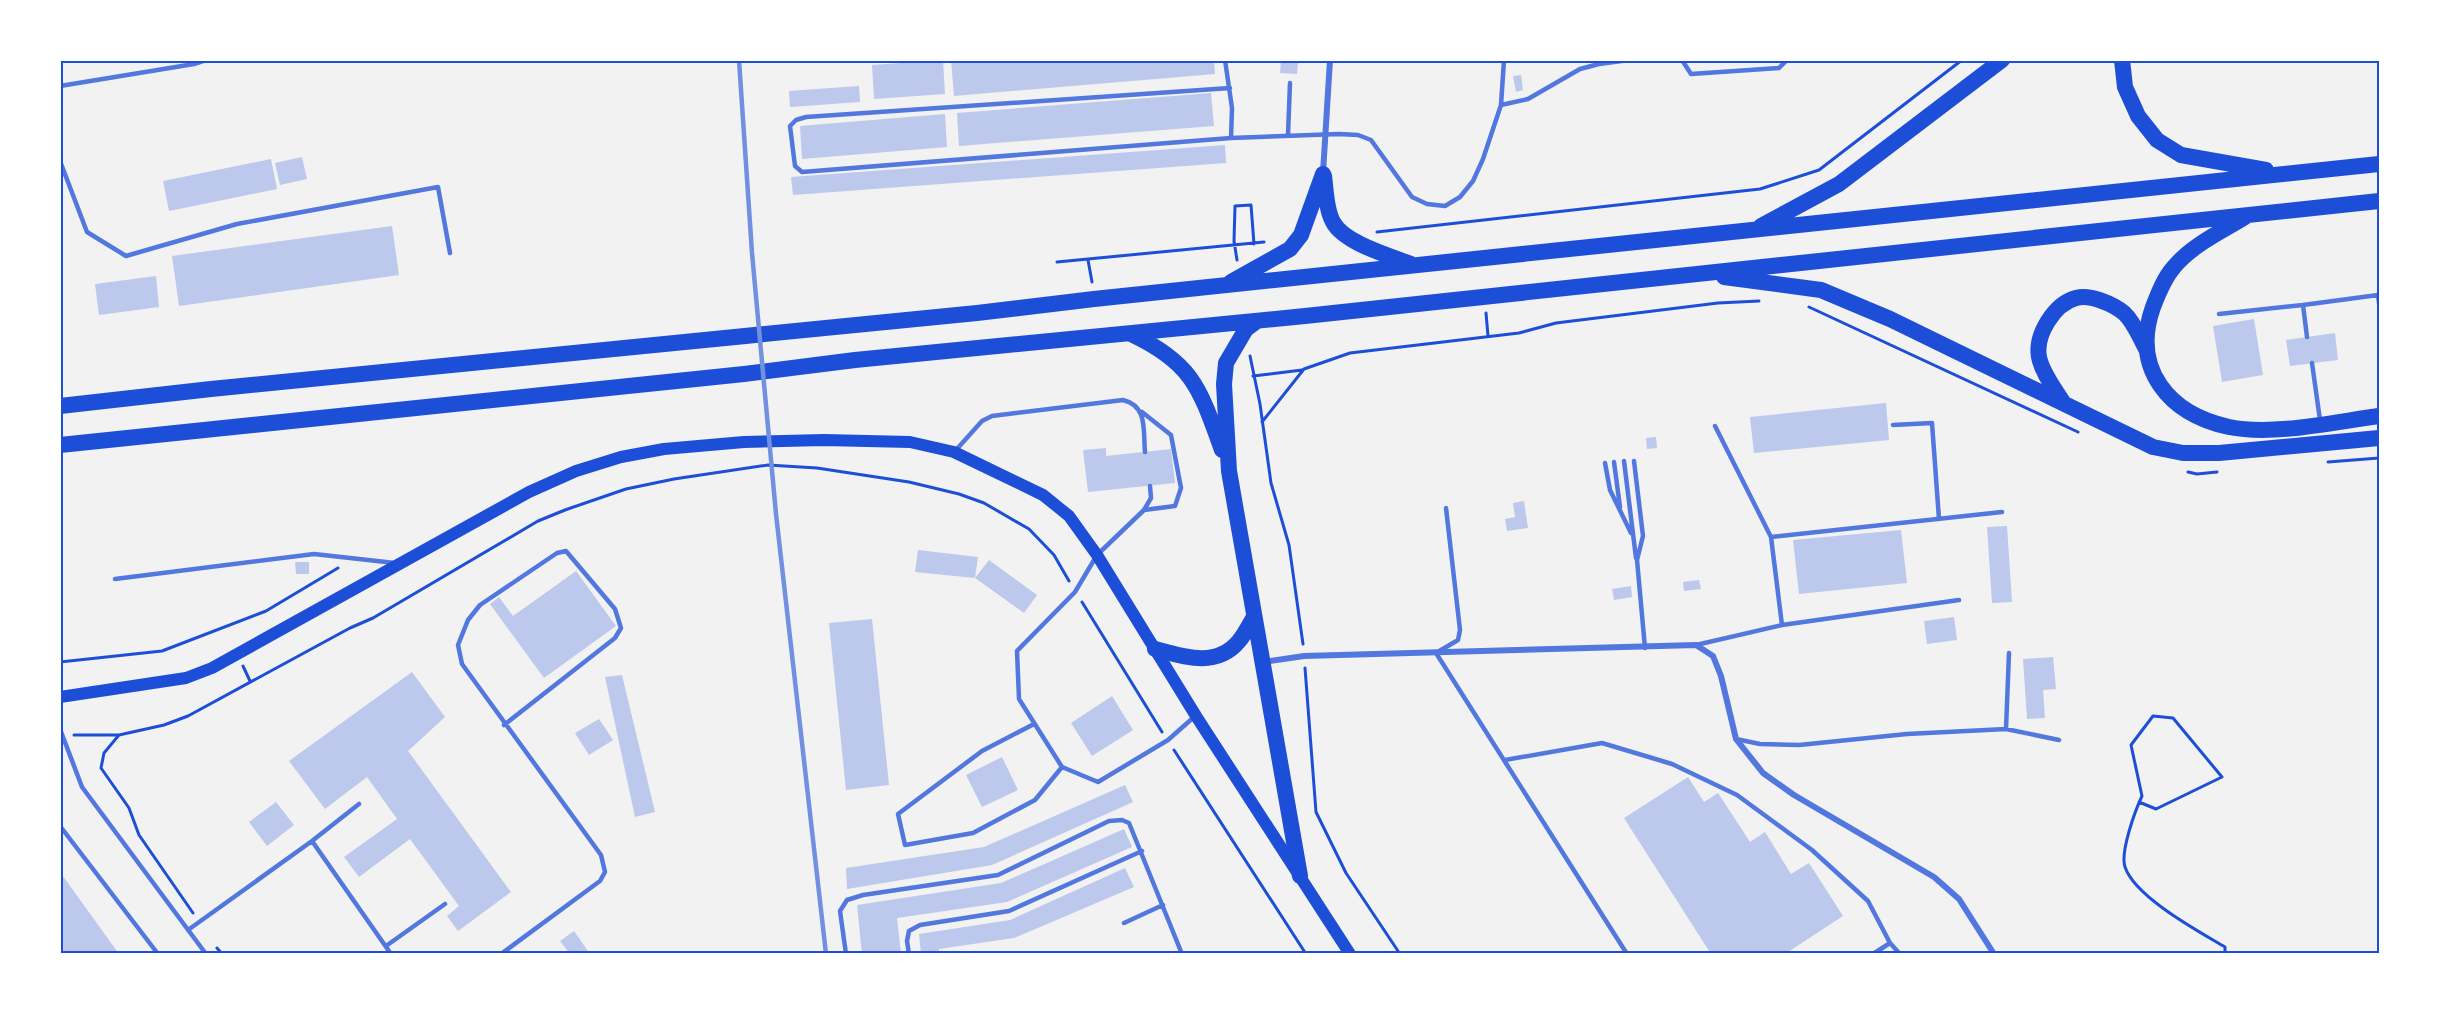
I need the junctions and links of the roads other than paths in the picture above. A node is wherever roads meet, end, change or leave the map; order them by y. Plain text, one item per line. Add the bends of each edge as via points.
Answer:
1 (207, 60) edge
2 (1225, 60) edge
3 (1330, 60) edge
4 (1504, 60) edge
5 (1629, 60) edge
6 (1682, 60) edge
7 (1787, 60) edge
8 (2002, 60) edge
9 (2122, 60) edge
10 (1290, 82) dead end
11 (60, 86) edge
12 (1230, 88) junction
13 (1502, 105) junction
14 (1327, 133) junction
15 (1288, 135) junction
16 (1231, 138) junction
17 (60, 161) edge
18 (2379, 164) edge
19 (2287, 173) junction
20 (1323, 174) junction
21 (2379, 201) edge
22 (2248, 215) junction
23 (1752, 230) junction
24 (450, 253) dead end
25 (1414, 265) junction
26 (1696, 274) junction
27 (1225, 285) junction
28 (2379, 303) edge
29 (2303, 305) junction
30 (2219, 314) dead end
31 (1257, 321) junction
32 (1131, 334) junction
33 (2307, 337) dead end
34 (2146, 349) junction
35 (2312, 363) dead end
36 (2063, 403) junction
37 (60, 406) edge
38 (1142, 412) junction
39 (2379, 416) edge
40 (2321, 424) junction
41 (1893, 425) dead end
42 (1715, 426) dead end
43 (2379, 438) edge
44 (60, 446) edge
45 (954, 452) junction
46 (1145, 452) dead end
47 (1624, 461) dead end
48 (1634, 461) dead end
49 (1614, 462) dead end
50 (1605, 463) dead end
51 (1229, 471) junction
52 (1150, 486) dead end
53 (1446, 508) dead end
54 (1144, 510) junction
55 (1621, 512) junction
56 (2002, 512) dead end
57 (1940, 519) junction
58 (1771, 537) junction
59 (1634, 538) junction
60 (1097, 555) junction
61 (1637, 560) junction
62 (397, 564) junction
63 (115, 579) dead end
64 (1959, 600) dead end
65 (1254, 617) junction
66 (1782, 625) junction
67 (1696, 645) junction
68 (1645, 648) junction
69 (1155, 649) junction
70 (1436, 653) junction
71 (2009, 653) dead end
72 (1263, 662) junction
73 (60, 697) edge
74 (1196, 716) junction
75 (1034, 724) junction
76 (504, 725) junction
77 (2006, 729) junction
78 (61, 732) edge
79 (1736, 739) junction
80 (2059, 740) dead end
81 (1505, 760) junction
82 (1062, 767) junction
83 (359, 804) dead end
84 (60, 826) edge
85 (312, 841) junction
86 (1142, 851) junction
87 (1300, 876) junction
88 (445, 904) dead end
89 (1163, 905) junction
90 (1124, 923) dead end
91 (188, 930) junction
92 (1890, 943) junction
93 (386, 946) junction
94 (158, 954) edge
95 (206, 954) edge
96 (391, 954) edge
97 (501, 954) edge
98 (846, 954) edge
99 (909, 954) edge
100 (1182, 954) edge
101 (1350, 954) edge
102 (1627, 954) edge
103 (1873, 954) edge
104 (1900, 954) edge
105 (1994, 954) edge

1 - 11 lane
2 - 12 lane
3 - 14 street
4 - 13 lane
5 - 13 lane via 1580,69 1528,99
6 - 7 lane via 1691,74 1779,68
8 - 23 highway via 1839,184
9 - 19 highway via 2125,87 2138,116 2157,140 2181,155
10 - 15 lane
12 - 16 lane
12 - 16 lane via 806,117 790,126 795,166 802,172
13 - 14 lane via 1473,181 1445,207 1412,197 1371,140
14 - 15 lane
14 - 20 street
15 - 16 lane
17 - 24 lane via 87,232 126,256 237,224 438,187
18 - 19 highway
19 - 23 highway
20 - 25 highway via 1333,223 1345,235 1369,248
20 - 27 highway via 1301,235 1290,249
21 - 22 highway
22 - 26 highway
22 - 34 highway via 2190,251 2173,268 2149,318
23 - 25 highway
25 - 27 highway
26 - 31 highway
26 - 36 highway via 1821,290
27 - 37 highway
28 - 29 lane via 2378,295
29 - 30 lane
29 - 33 lane
31 - 32 highway
31 - 51 highway via 1246,329 1226,363
32 - 44 highway
32 - 51 highway via 1159,347 1182,367 1208,411
34 - 36 highway via 2129,320 2112,306 2084,297 2061,306 2039,339 2039,357
34 - 40 highway via 2155,380 2168,397 2195,416 2229,427 2276,429
35 - 40 lane
36 - 43 highway via 2153,447 2183,453
38 - 45 lane via 1134,403 1123,400 992,416 982,421
38 - 46 lane
38 - 54 lane via 1171,435 1181,488 1174,506
39 - 40 highway
41 - 57 lane via 1932,423
42 - 58 lane
45 - 60 main road via 1043,495 1069,516
45 - 62 main road via 910,442 824,440 744,442 621,457 556,480
47 - 59 lane
48 - 61 lane via 1643,536
49 - 55 lane
50 - 55 lane via 1610,490
51 - 65 highway
52 - 54 lane via 1151,498
53 - 70 lane via 1460,630 1458,640
54 - 60 lane
55 - 59 lane
56 - 57 lane
57 - 58 lane
58 - 66 lane
59 - 61 lane
60 - 69 main road
60 - 75 lane via 1075,592 1017,651 1019,699
61 - 68 lane
62 - 63 lane via 314,554
62 - 73 main road via 212,668 186,678
64 - 66 lane
65 - 69 highway via 1239,642 1220,656 1200,659
65 - 72 highway
66 - 67 lane
67 - 68 street
67 - 79 street via 1713,656
68 - 70 street
69 - 74 main road
70 - 72 street via 1304,656
70 - 81 lane
71 - 77 lane
72 - 87 highway
74 - 82 lane via 1168,741 1098,782
74 - 87 main road
75 - 82 lane
75 - 82 lane via 982,751 898,814 905,845 974,833 1035,800
76 - 76 lane via 462,664 458,645 468,620 480,605 557,553 566,551 615,609 621,627 615,638
76 - 97 lane via 601,855 605,873 600,881
77 - 79 lane via 1799,745
77 - 80 lane
78 - 91 lane via 82,787
79 - 105 street via 1763,773 1786,790 1934,877 1959,899
81 - 92 lane via 1602,743 1683,770 1737,795 1812,850 1868,901
81 - 102 lane
83 - 85 lane
84 - 94 lane
85 - 91 lane
85 - 93 lane
86 - 89 lane
86 - 98 lane via 1129,823 1109,822 998,875 847,900 840,911
86 - 99 lane via 1009,911 920,925 909,931
87 - 101 main road
88 - 93 lane
89 - 90 lane
89 - 100 lane
91 - 95 lane
92 - 103 lane
92 - 104 lane
93 - 96 lane

